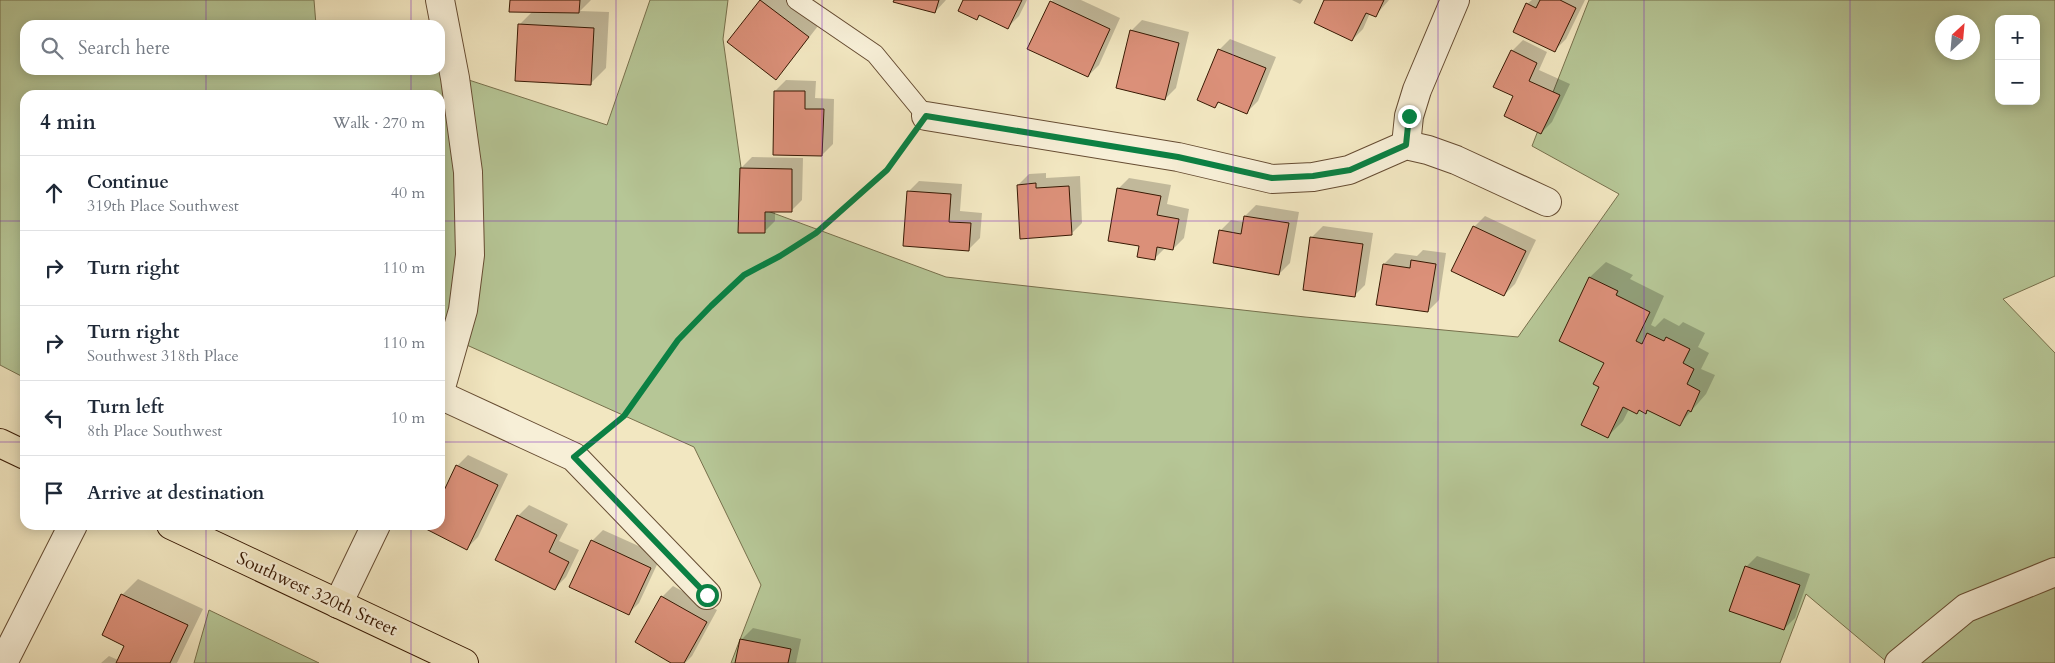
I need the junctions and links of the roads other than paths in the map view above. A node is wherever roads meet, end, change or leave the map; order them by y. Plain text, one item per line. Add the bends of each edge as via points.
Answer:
1 (440, 0) edge
2 (796, 0) edge
3 (1455, 0) edge
4 (444, 20) edge
5 (445, 26) edge
6 (926, 116) joint
7 (1406, 145) junction
8 (1547, 202) dead end
9 (445, 373) edge
10 (445, 397) edge
11 (0, 444) edge
12 (20, 453) edge
13 (70, 530) edge
14 (182, 530) edge
15 (374, 530) edge
16 (2055, 572) edge
17 (707, 595) dead end
18 (338, 604) junction
19 (3, 663) edge
20 (464, 663) edge
21 (1899, 663) edge

1 - 4 street
2 - 6 lane via 875,54
3 - 7 street via 1417,90 1409,116
5 - 9 street via 468,172 470,254 463,310
6 - 7 street via 1178,157 1272,178 1350,170
7 - 8 street via 1456,160
10 - 17 street via 574,457
11 - 12 main road
13 - 19 street
14 - 18 main road, Southwest 320th Street
15 - 18 street
16 - 21 street via 1966,608
18 - 20 main road, Southwest 320th Street

